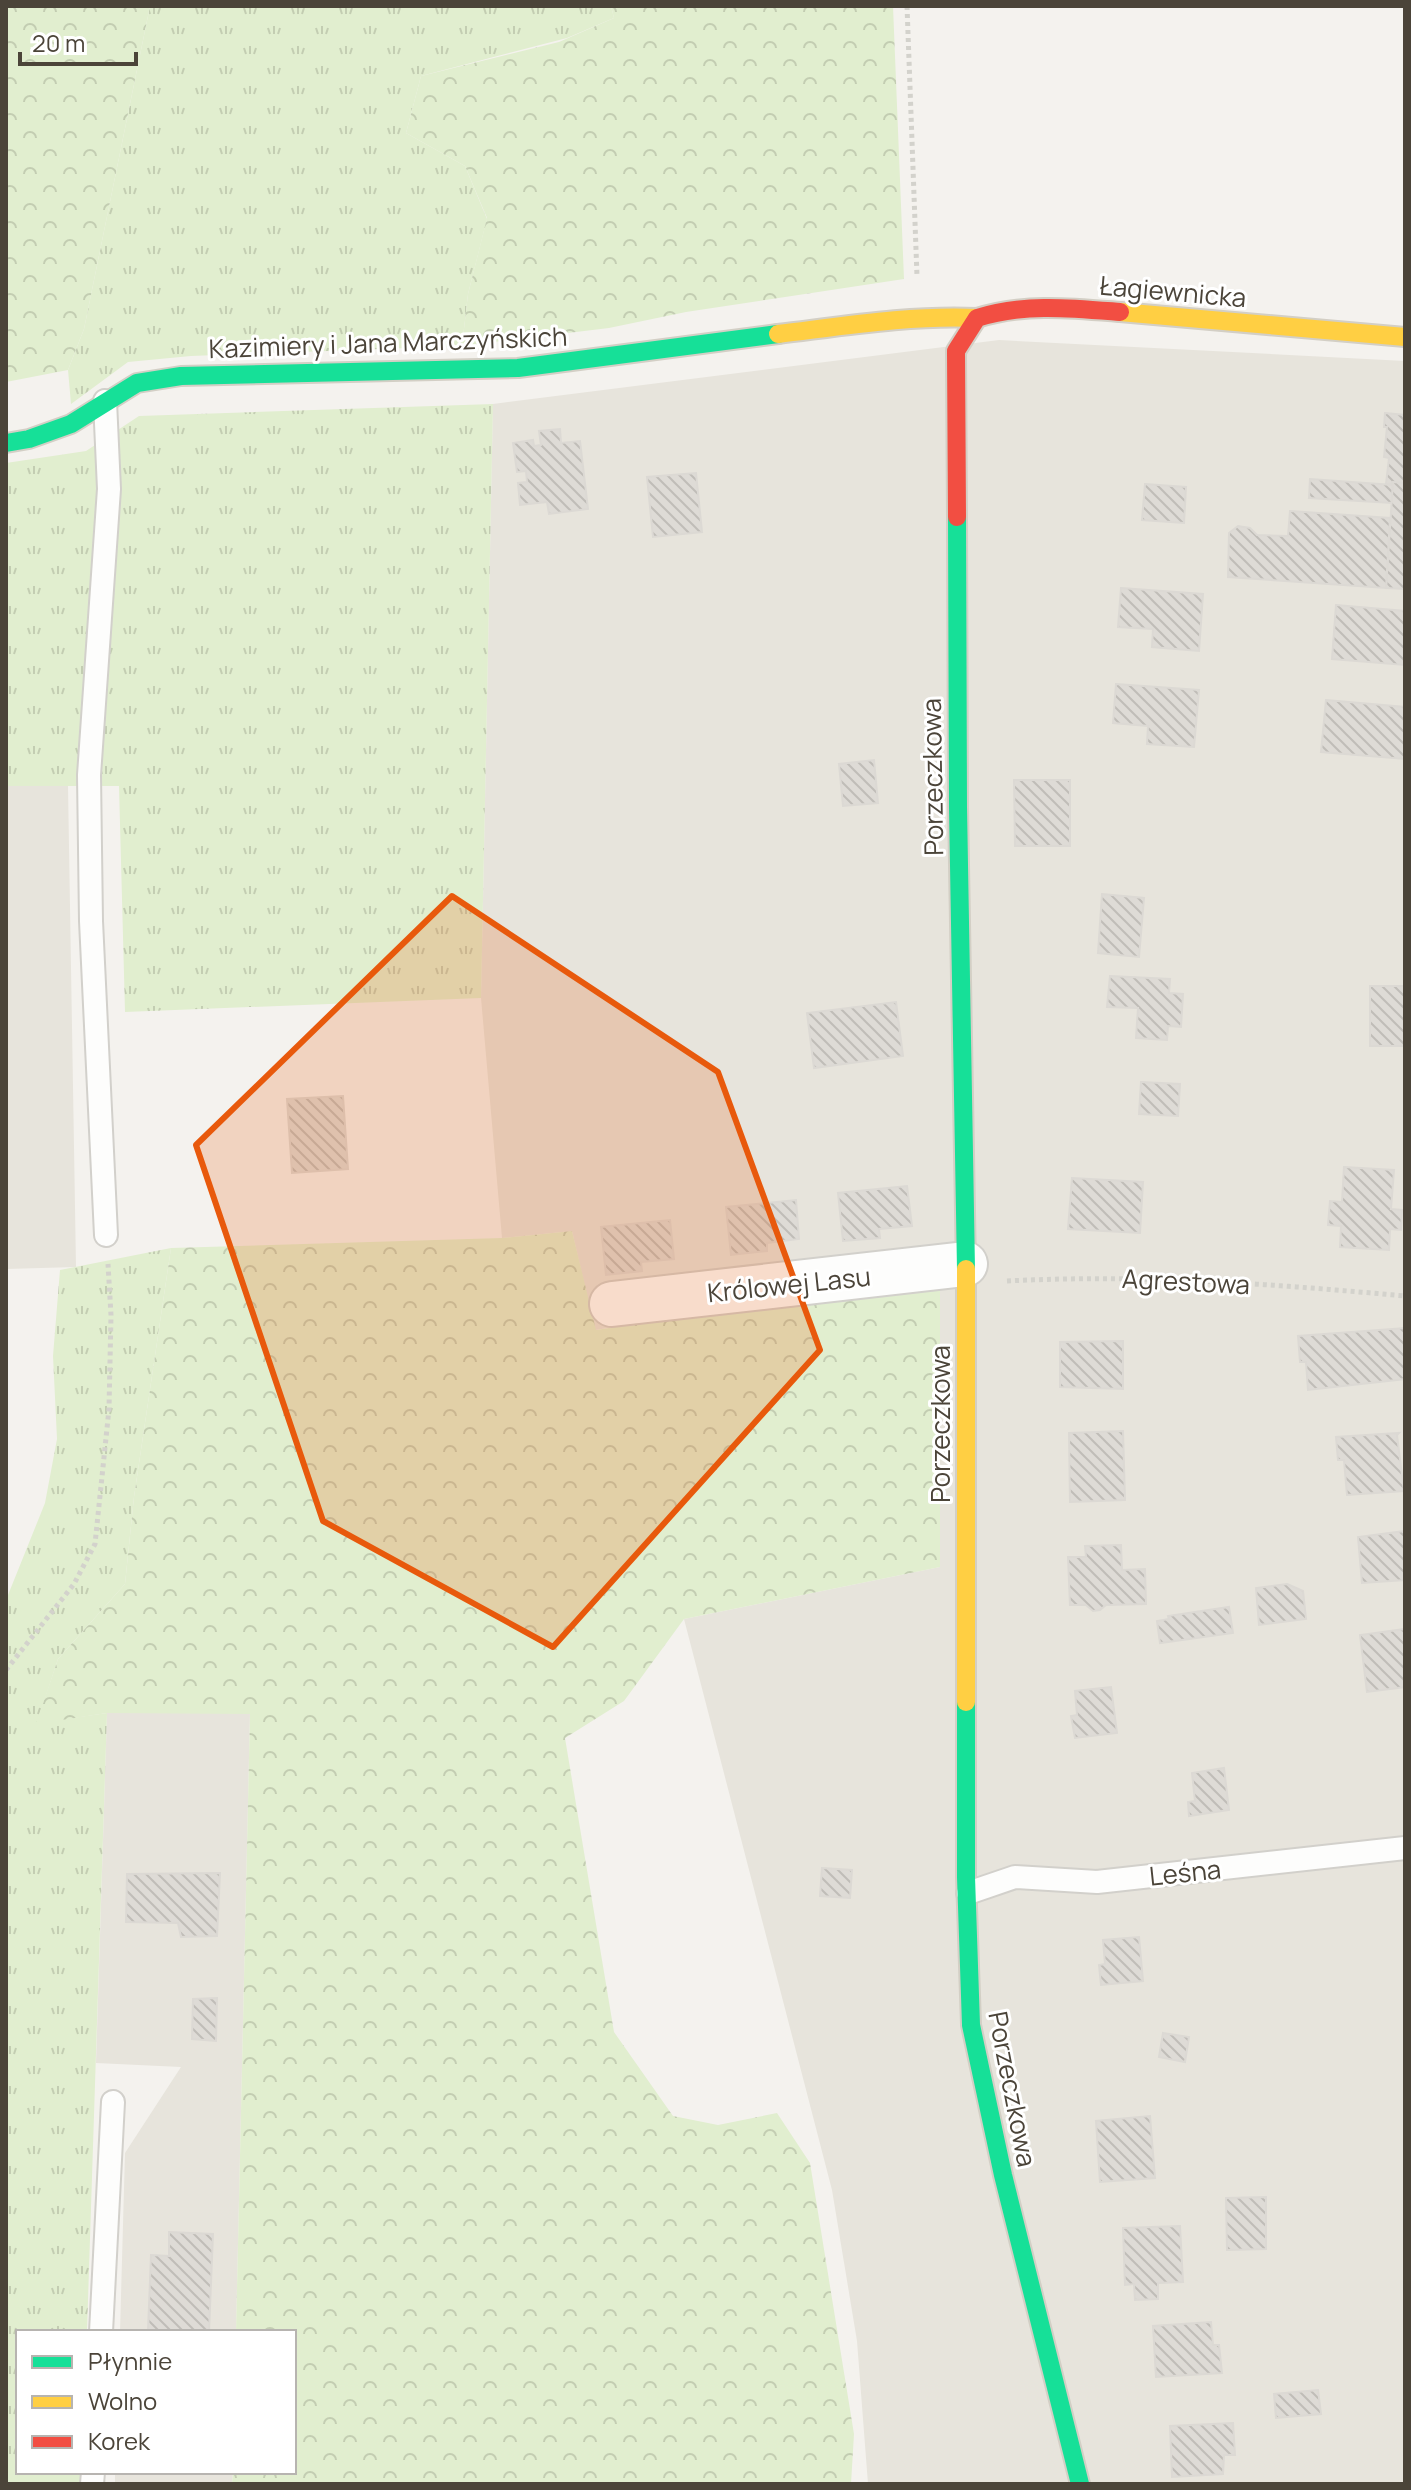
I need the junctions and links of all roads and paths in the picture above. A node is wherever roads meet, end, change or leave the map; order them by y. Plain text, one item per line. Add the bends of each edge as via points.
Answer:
1 (907, 6) edge
2 (936, 316) junction
3 (977, 318) junction
4 (1405, 337) edge
5 (105, 401) junction
6 (6, 443) edge
7 (106, 1235) joint
8 (965, 1273) junction
9 (1405, 1296) edge
10 (612, 1304) dead end
11 (6, 1670) edge
12 (1405, 1848) edge
13 (968, 1893) junction
14 (113, 2102) dead end
15 (101, 2330) edge
16 (1080, 2484) edge

1 - 2 path via 918,283
2 - 3 street, Kazimiery i Jana Marczyńskich
2 - 5 street, Kazimiery i Jana Marczyńskich via 518,368 181,376 137,383
3 - 4 street, Łagiewnicka via 1025,308 1096,310
3 - 8 street, Porzeczkowa via 956,351
5 - 6 street, Kazimiery i Jana Marczyńskich via 71,424
5 - 7 lane via 109,489 89,775
7 - 11 path via 109,1409 95,1544 74,1584
8 - 9 path, Agrestowa via 1153,1278
8 - 10 street, Królowej Lasu
8 - 13 street, Porzeczkowa
12 - 13 lane, Leśna via 1097,1882 1015,1877
13 - 16 street, Porzeczkowa via 971,2025 981,2082
14 - 15 lane

